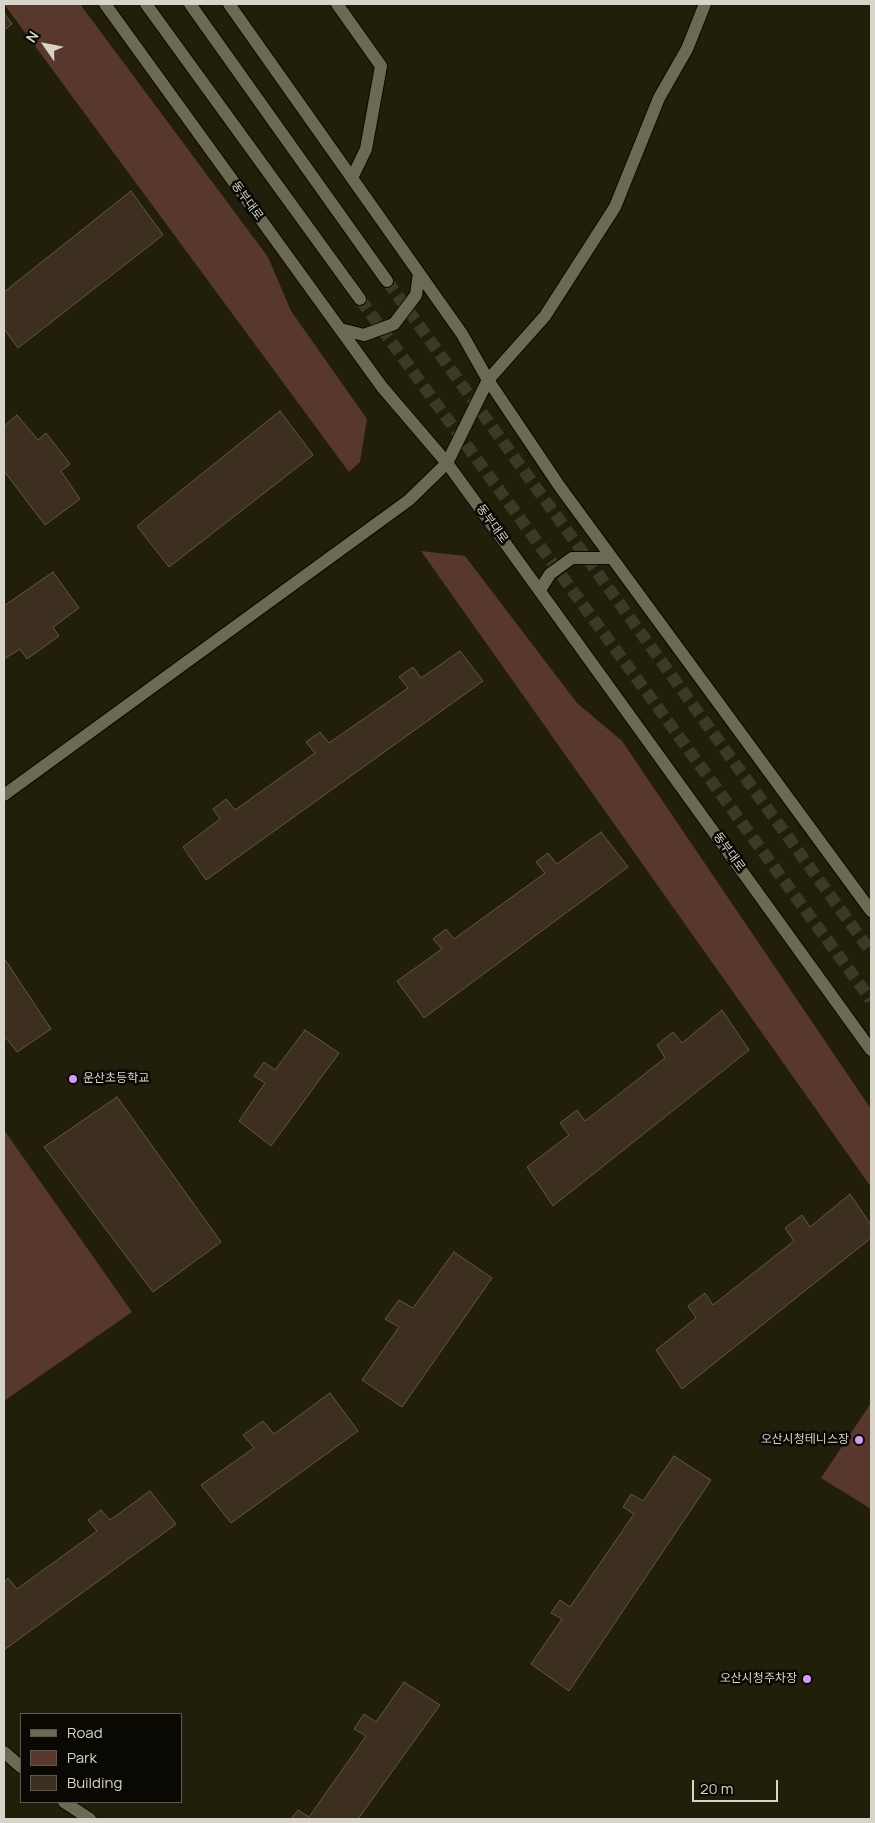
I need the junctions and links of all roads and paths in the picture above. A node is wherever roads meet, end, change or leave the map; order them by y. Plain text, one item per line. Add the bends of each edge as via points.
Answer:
1 (105, 4) edge
2 (146, 4) edge
3 (190, 4) edge
4 (229, 4) edge
5 (337, 4) edge
6 (705, 4) edge
7 (352, 178) junction
8 (419, 272) junction
9 (387, 280) tunnel mouth
10 (360, 299) tunnel mouth
11 (340, 329) junction
12 (488, 380) junction
13 (447, 463) junction
14 (612, 558) junction
15 (540, 590) junction
16 (4, 795) edge
17 (871, 911) edge
18 (871, 1050) edge
19 (4, 1752) edge
20 (20, 1766) edge
21 (66, 1803) edge
22 (90, 1819) edge

1 - 11 main road, 동부대로
2 - 10 main road
3 - 9 main road
4 - 7 main road
5 - 7 main road via 381,66 366,149
6 - 12 main road via 687,48 659,98 615,207 545,316
7 - 8 main road
8 - 11 main road via 416,295 394,324 364,335
8 - 12 main road via 462,334
11 - 13 main road, 동부대로 via 382,387
12 - 13 main road
12 - 14 main road
13 - 15 main road, 동부대로
13 - 16 main road via 409,500
14 - 15 main road via 572,558 550,574
14 - 17 main road
15 - 18 main road, 동부대로
19 - 20 main road
21 - 22 main road

